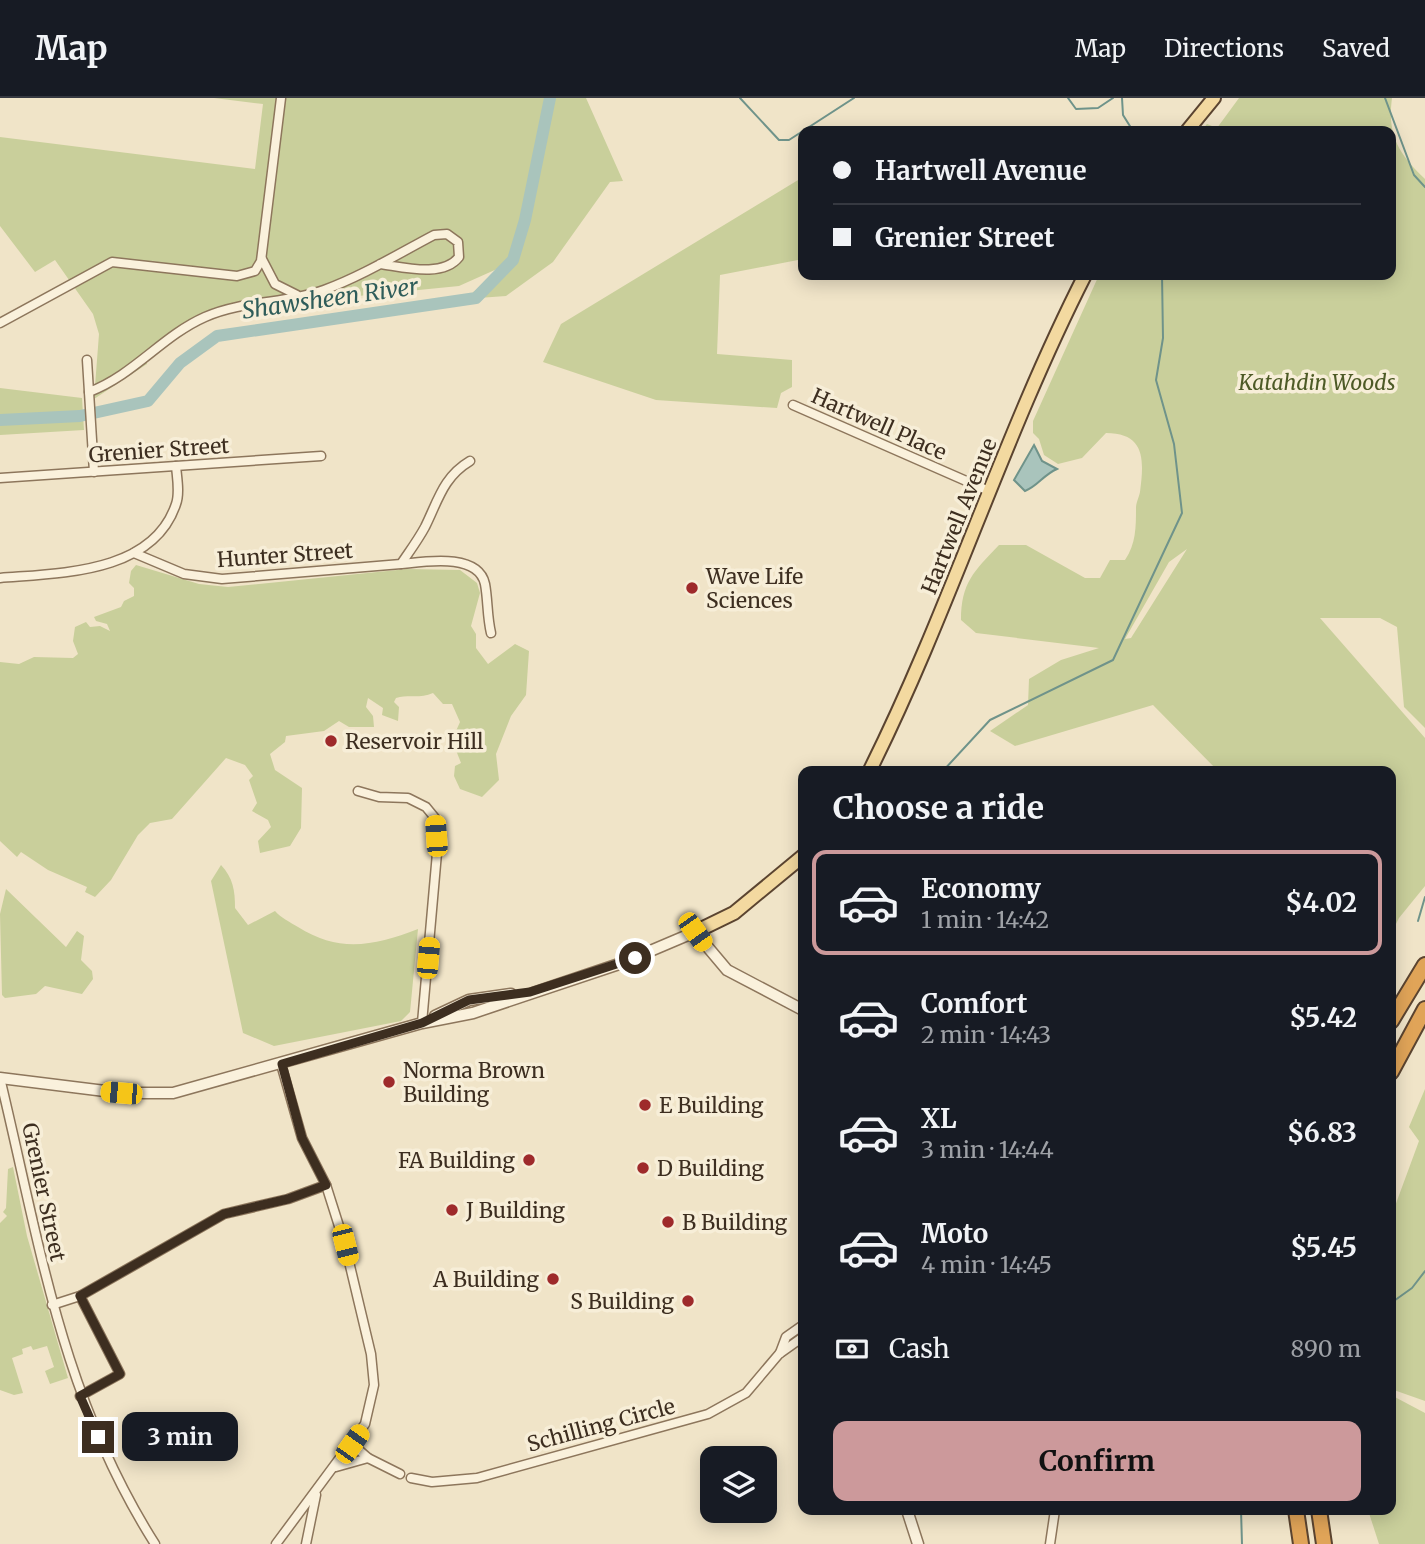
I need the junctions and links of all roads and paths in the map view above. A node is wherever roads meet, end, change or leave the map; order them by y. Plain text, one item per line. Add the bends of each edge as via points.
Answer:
1 (281, 98) edge
2 (1214, 98) edge
3 (1191, 126) edge
4 (262, 259) junction
5 (380, 264) junction
6 (1082, 280) edge
7 (300, 296) junction
8 (0, 323) edge
9 (88, 360) dead end
10 (89, 392) junction
11 (793, 405) dead end
12 (321, 456) dead end
13 (470, 461) dead end
14 (176, 466) junction
15 (94, 472) junction
16 (0, 478) edge
17 (989, 491) junction
18 (134, 553) junction
19 (401, 564) junction
20 (0, 578) edge
21 (491, 633) dead end
22 (872, 766) edge
23 (358, 791) dead end
24 (798, 860) edge
25 (695, 932) junction
26 (1425, 965) edge
27 (530, 992) junction
28 (798, 1007) edge
29 (1425, 1009) edge
30 (1396, 1013) edge
31 (422, 1023) junction
32 (1396, 1063) edge
33 (282, 1064) junction
34 (0, 1078) edge
35 (326, 1185) junction
36 (80, 1296) junction
37 (52, 1305) junction
38 (798, 1329) edge
39 (798, 1341) edge
40 (779, 1354) junction
41 (80, 1396) junction
42 (352, 1444) junction
43 (368, 1458) junction
44 (336, 1466) junction
45 (400, 1474) dead end
46 (411, 1478) dead end
47 (316, 1493) junction
48 (909, 1515) edge
49 (1054, 1515) edge
50 (1297, 1515) edge
51 (1321, 1515) edge
52 (155, 1544) edge
53 (276, 1544) edge
54 (306, 1544) edge
55 (918, 1544) edge
56 (1050, 1544) edge
57 (1301, 1544) edge
58 (1324, 1544) edge

1 - 4 street
2 - 3 main road
4 - 7 street via 275,284
4 - 8 street via 255,271 244,276 112,262
5 - 5 street via 444,267 459,257 458,242 447,234 434,235
5 - 7 street
6 - 17 main road, Hartwell Avenue
7 - 10 street via 205,317 122,376
9 - 10 street
10 - 15 street
11 - 17 street, Hartwell Place
12 - 14 street, Grenier Street
13 - 19 street via 457,468 439,491 425,526
14 - 15 street, Grenier Street
14 - 18 street via 177,504 160,531
15 - 16 street, Grenier Street
17 - 22 main road, Hartwell Avenue
18 - 19 street, Hunter Street via 184,574 222,579
18 - 20 street via 68,573
19 - 21 street, Hunter Street via 456,562 475,569 484,580
23 - 31 street via 408,798 435,818 437,853
24 - 25 main road via 734,913
25 - 27 street via 622,963
25 - 28 street via 727,970
26 - 30 highway
27 - 31 street via 473,1013
27 - 31 street via 469,1000
29 - 32 highway
31 - 33 street
33 - 34 street via 173,1093 110,1093
33 - 35 street via 302,1138
34 - 37 street, Grenier Street
35 - 36 street via 224,1214
35 - 42 street via 371,1354 374,1385 366,1424
36 - 37 street
36 - 41 street via 120,1374
37 - 41 street, Grenier Street
38 - 40 street, Schilling Circle via 786,1337
39 - 40 street, Schilling Circle
40 - 46 street, Schilling Circle via 746,1393 708,1414 477,1478 432,1482
41 - 52 street, Grenier Street
42 - 43 street
42 - 44 street
43 - 44 street
43 - 45 street
44 - 47 street
47 - 53 street
47 - 54 street
48 - 55 street
49 - 56 street
50 - 57 highway
51 - 58 highway

